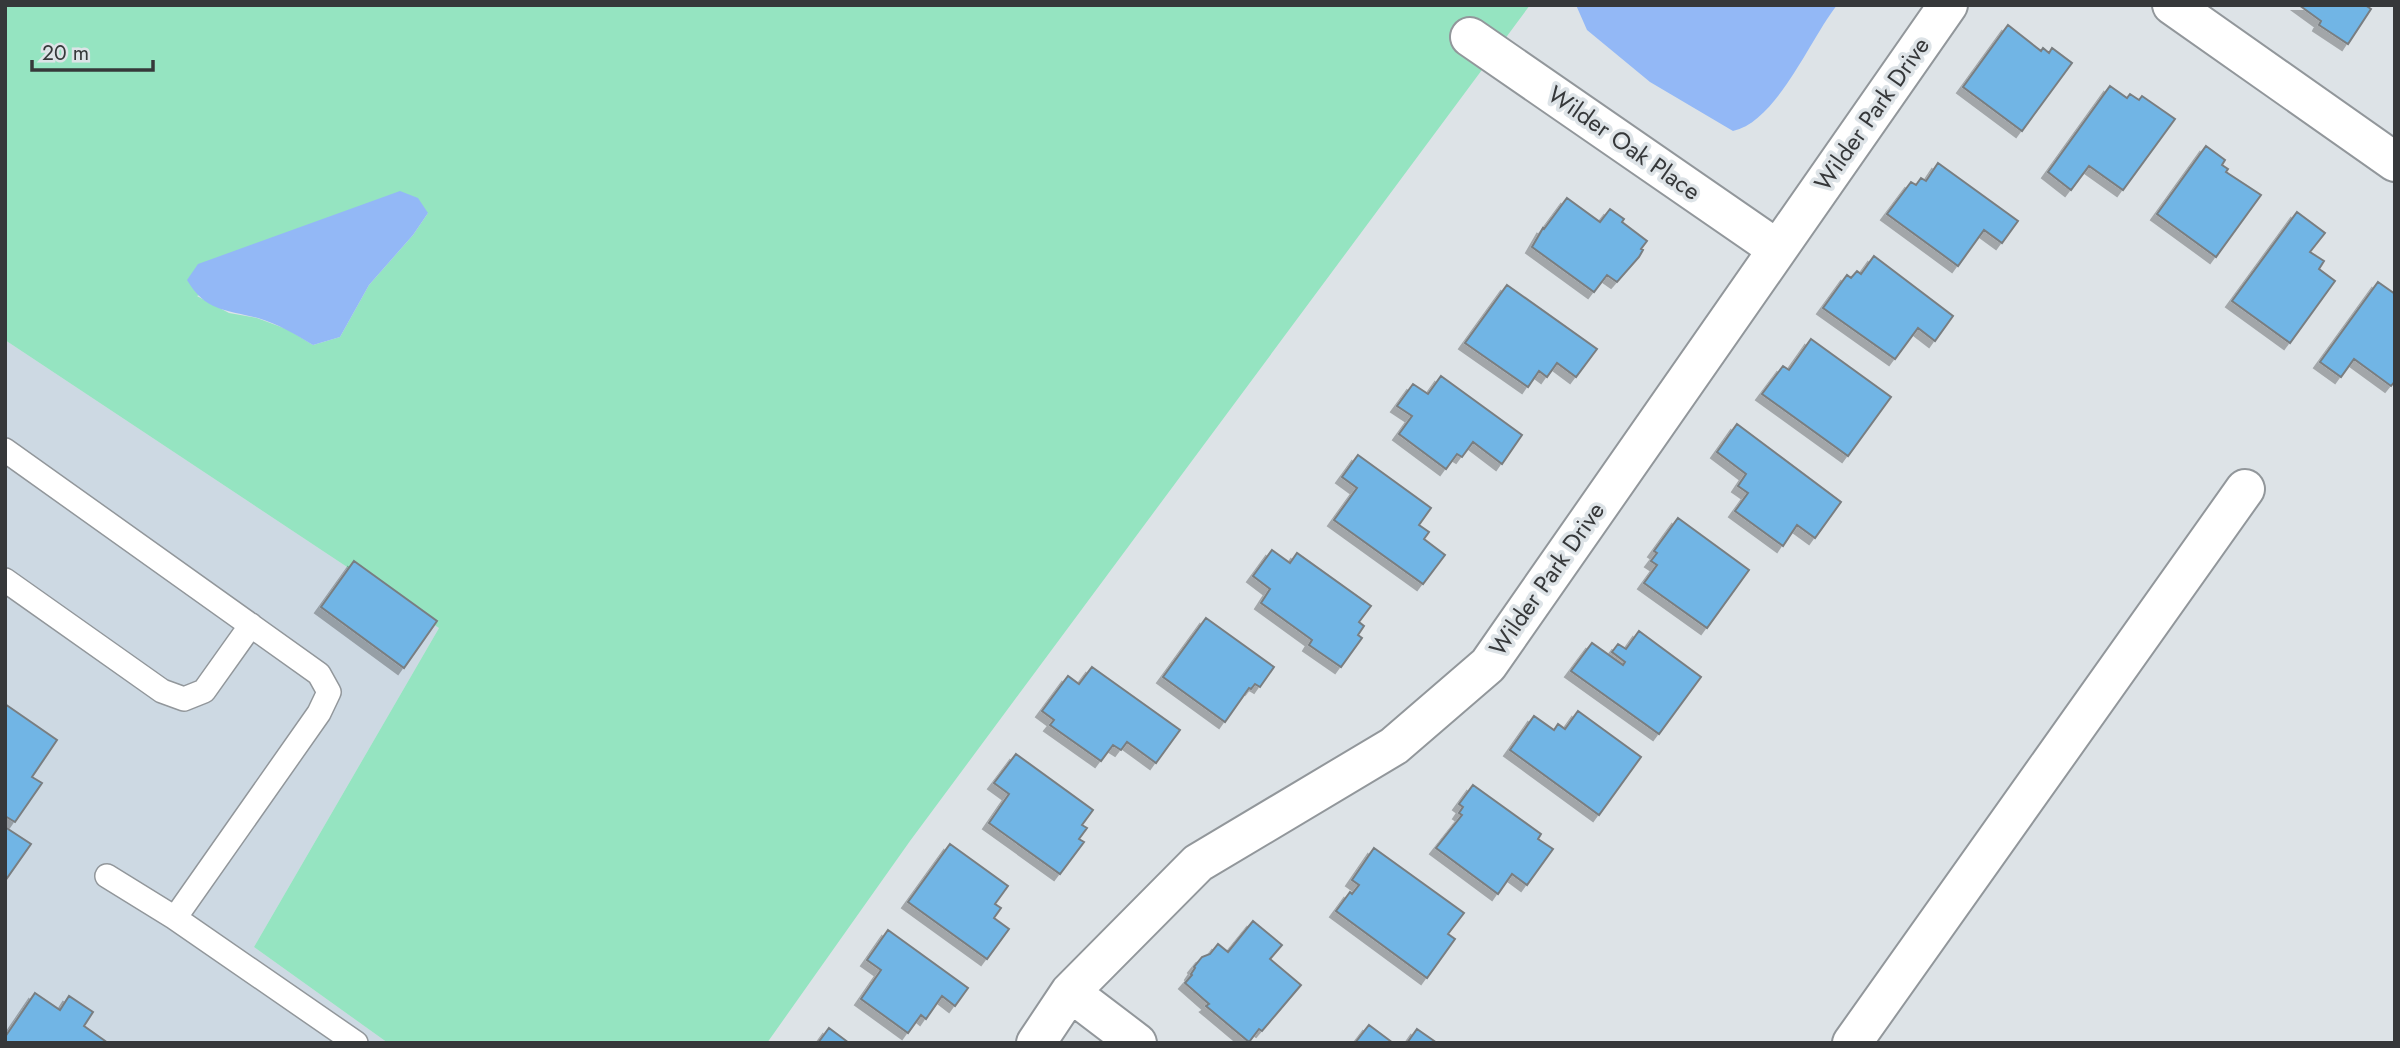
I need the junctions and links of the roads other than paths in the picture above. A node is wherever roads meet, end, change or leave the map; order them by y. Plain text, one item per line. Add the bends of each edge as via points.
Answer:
1 (1948, 5) edge
2 (2172, 5) edge
3 (1471, 37) dead end
4 (2395, 162) edge
5 (1777, 249) junction
6 (5, 450) edge
7 (2245, 489) dead end
8 (5, 580) edge
9 (251, 625) junction
10 (107, 876) dead end
11 (175, 918) junction
12 (1070, 992) junction
13 (356, 1043) edge
14 (1035, 1043) edge
15 (1137, 1043) edge
16 (1853, 1043) edge

1 - 5 street, Wilder Park Drive
2 - 4 street
3 - 5 street, Wilder Oak Place
5 - 12 street, Wilder Park Drive via 1488,665 1394,746 1198,863
6 - 9 lane
7 - 16 street
8 - 9 lane via 162,691 184,699 204,691
9 - 11 lane via 319,674 329,692 319,713
10 - 11 lane
11 - 13 lane
12 - 14 street, Wilder Park Drive
12 - 15 street

